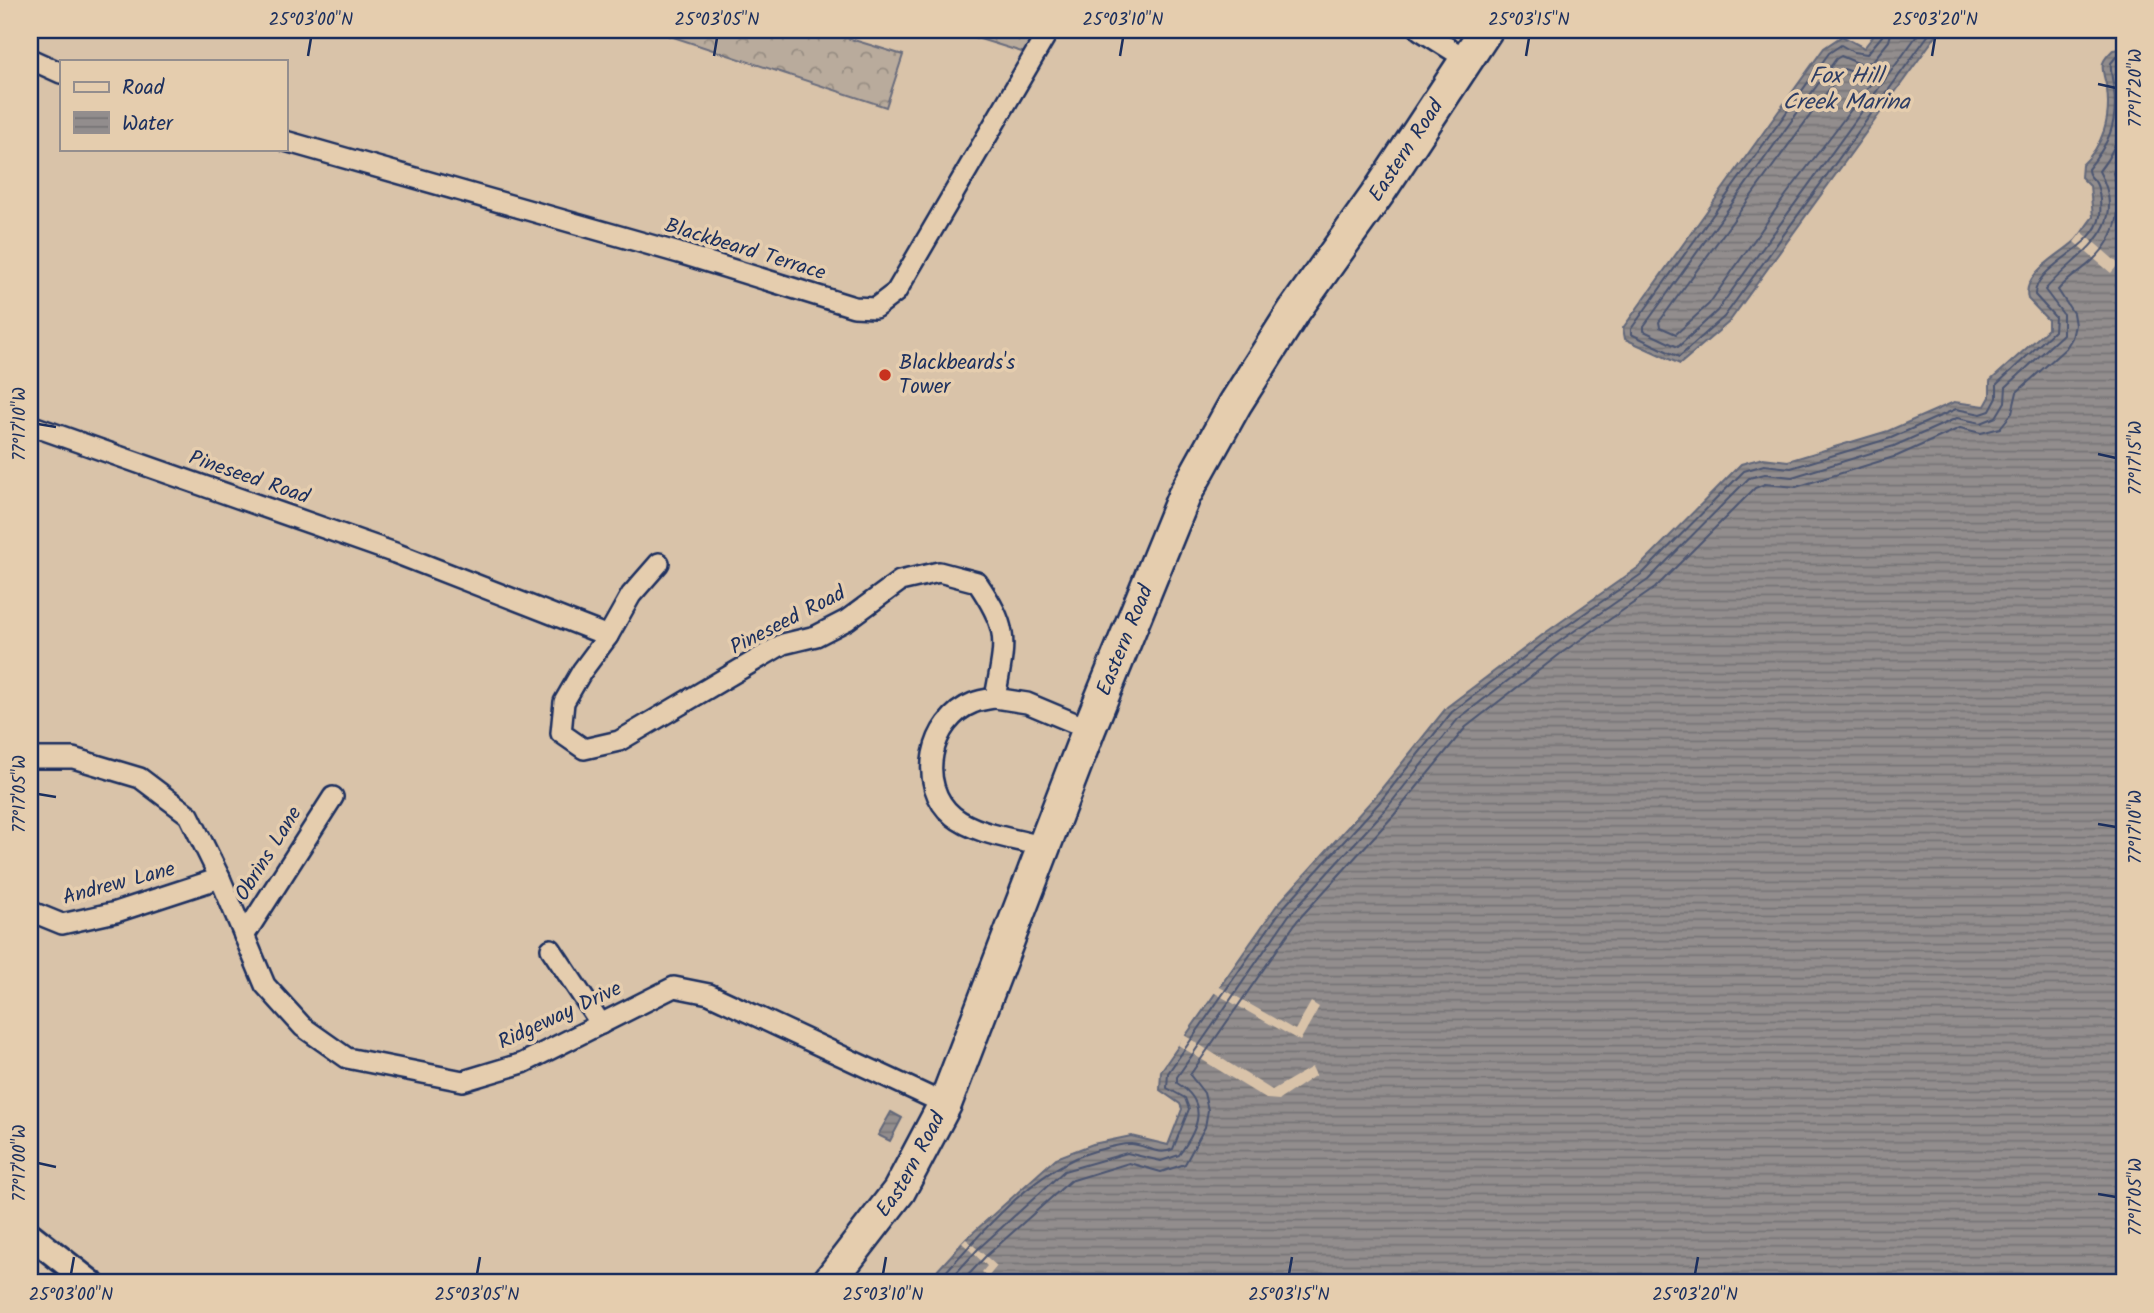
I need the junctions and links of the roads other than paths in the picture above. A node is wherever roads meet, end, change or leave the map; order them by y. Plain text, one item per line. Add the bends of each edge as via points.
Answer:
1 (1049, 30) edge
2 (1420, 30) edge
3 (1486, 30) edge
4 (30, 60) edge
5 (1466, 60) junction
6 (60, 73) edge
7 (287, 142) edge
8 (30, 425) edge
9 (659, 563) dead end
10 (608, 636) junction
11 (995, 698) junction
12 (1089, 729) junction
13 (30, 758) edge
14 (333, 797) dead end
15 (1045, 847) junction
16 (220, 878) junction
17 (30, 911) edge
18 (244, 936) junction
19 (551, 949) dead end
20 (601, 1024) junction
21 (945, 1104) junction
22 (30, 1235) edge
23 (91, 1283) edge
24 (828, 1283) edge

1 - 7 street, Blackbeard Terrace via 896,292 875,308 854,307
2 - 5 street
3 - 5 highway, Eastern Road
4 - 6 street
5 - 12 highway, Eastern Road via 1235,404 1184,496
8 - 10 street, Pineseed Road via 395,553
9 - 10 street, Pineseed Road via 631,595
10 - 11 street, Pineseed Road via 564,702 561,733 584,748 619,741 783,644 816,636 847,620 900,581 939,572 977,582 995,608 1005,642
11 - 12 street via 1027,703
11 - 15 street via 972,703 938,737 932,758 938,796 953,816
12 - 15 highway, Eastern Road
13 - 16 street, Ridgeway Drive via 73,758 140,778 189,815
14 - 18 street, Obrins Lane
15 - 21 highway, Eastern Road
16 - 17 street, Andrew Lane via 116,912 62,924
16 - 18 street, Ridgeway Drive
18 - 20 street, Ridgeway Drive via 265,985 303,1027 347,1058 463,1081 523,1063
19 - 20 street
20 - 21 street, Ridgeway Drive via 674,987 709,994
21 - 24 highway, Eastern Road via 899,1191
22 - 23 street

